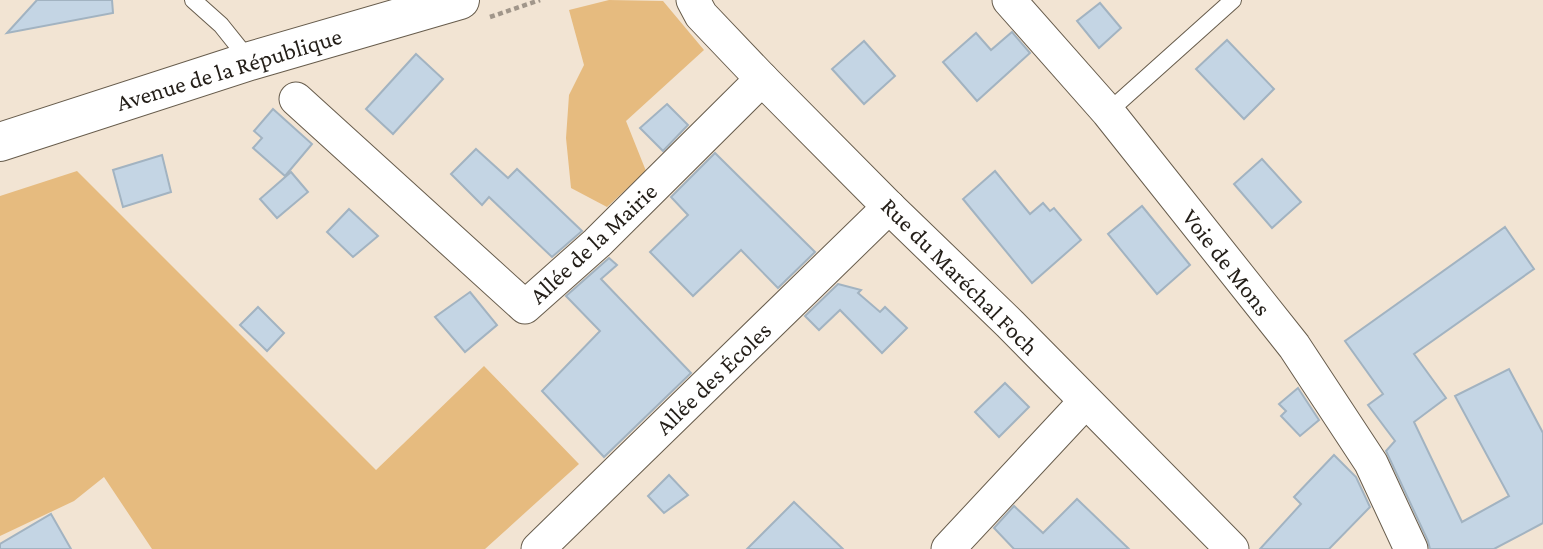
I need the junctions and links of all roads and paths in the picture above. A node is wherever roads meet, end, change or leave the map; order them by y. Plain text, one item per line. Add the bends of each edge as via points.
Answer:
1 (193, 0) edge
2 (460, 0) edge
3 (692, 0) edge
4 (1009, 0) edge
5 (1233, 0) edge
6 (250, 61) junction
7 (762, 79) junction
8 (296, 99) dead end
9 (1108, 113) junction
10 (0, 142) edge
11 (889, 207) junction
12 (1085, 402) junction
13 (537, 549) edge
14 (948, 549) edge
15 (1232, 549) edge
16 (1411, 549) edge

1 - 6 lane
2 - 6 main road, Avenue de la République
3 - 7 street, Rue du Maréchal Foch
4 - 9 street, Voie de Mons
5 - 9 lane
6 - 10 main road, Avenue de la République
7 - 8 street, Allée de la Mairie via 597,243 525,307
7 - 11 street, Rue du Maréchal Foch
9 - 16 street, Voie de Mons via 1294,346 1371,463
11 - 12 street, Rue du Maréchal Foch
11 - 13 street, Allée des Écoles
12 - 14 street
12 - 15 street, Rue du Maréchal Foch

